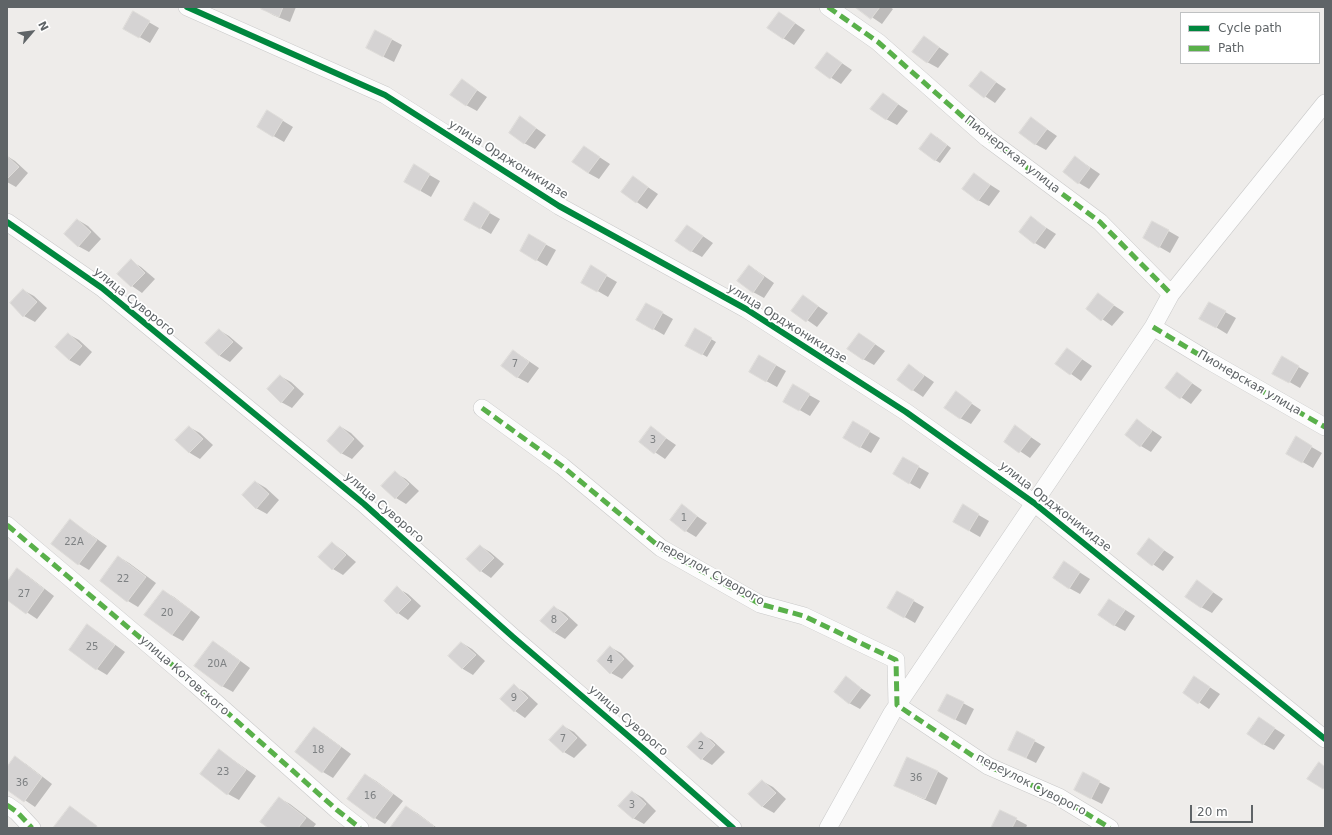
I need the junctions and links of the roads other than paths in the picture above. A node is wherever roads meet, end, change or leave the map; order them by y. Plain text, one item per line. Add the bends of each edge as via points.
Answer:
1 (187, 7) edge
2 (828, 7) edge
3 (1325, 103) edge
4 (7, 222) edge
5 (1171, 294) junction
6 (1153, 327) junction
7 (482, 408) dead end
8 (1325, 427) edge
9 (1034, 502) junction
10 (7, 525) edge
11 (897, 704) junction
12 (1325, 739) edge
13 (7, 805) edge
14 (32, 828) edge
15 (360, 828) edge
16 (733, 828) edge
17 (828, 828) edge
18 (1110, 828) edge

1 - 9 street, улица Орджоникидзе via 385,95 559,206 746,309 906,412
2 - 5 street, Пионерская улица via 878,42 987,138 1100,222
3 - 5 street
4 - 16 street, улица Суворого via 102,288 364,504
5 - 6 street
6 - 8 street, Пионерская улица
6 - 9 street
7 - 11 street, переулок Суворого via 562,466 661,548 760,604 804,616 896,660
9 - 11 street
9 - 12 street, улица Орджоникидзе
10 - 15 street, улица Котовского
11 - 17 street
11 - 18 street, переулок Суворого via 988,766 1059,797
13 - 14 street

